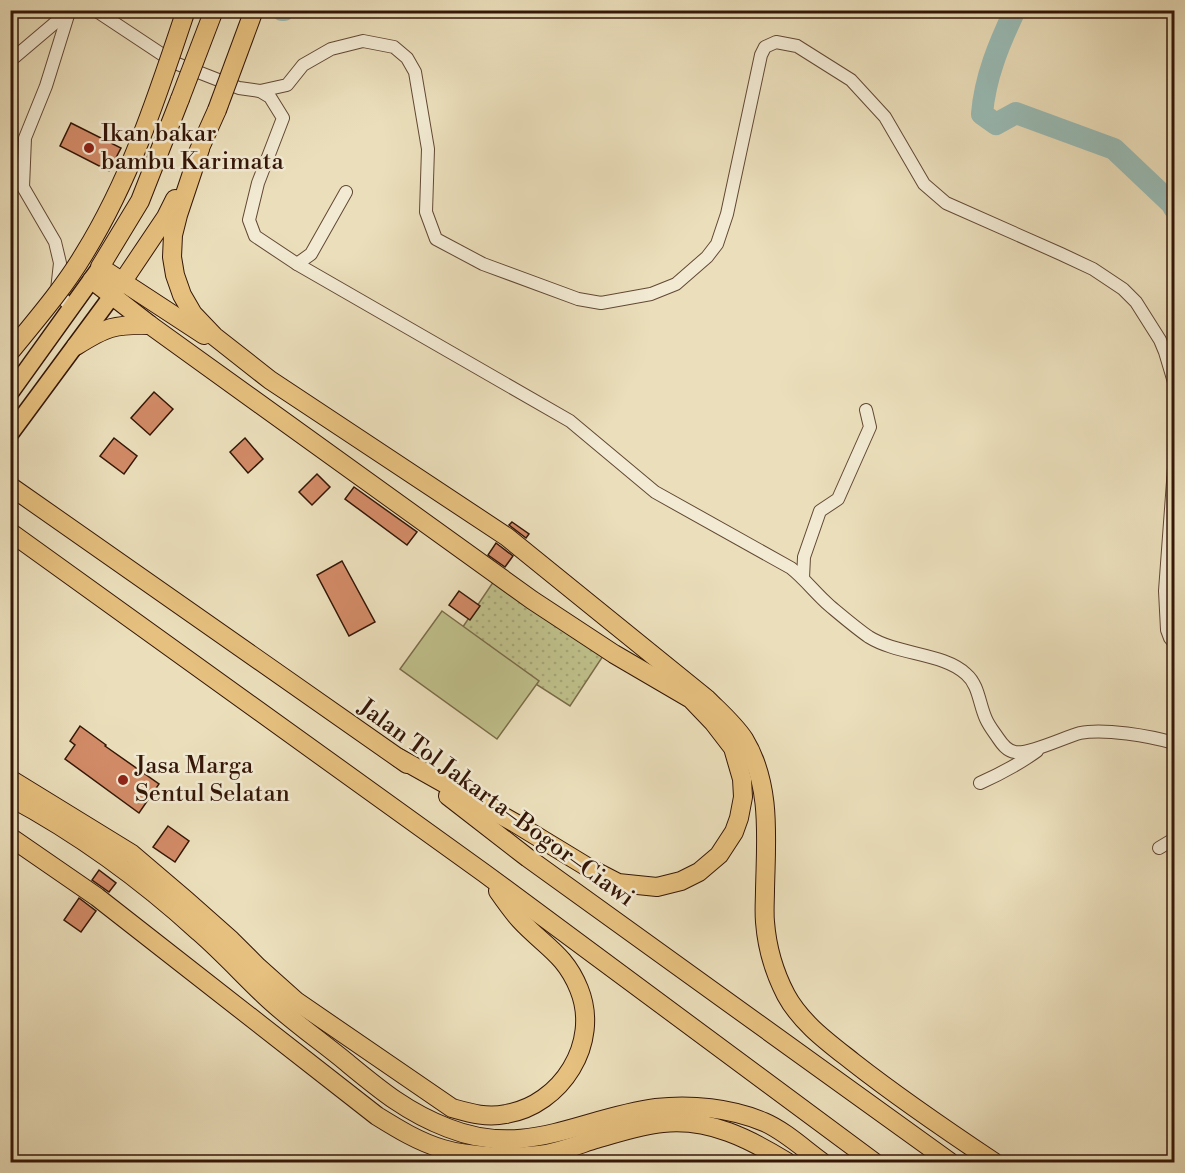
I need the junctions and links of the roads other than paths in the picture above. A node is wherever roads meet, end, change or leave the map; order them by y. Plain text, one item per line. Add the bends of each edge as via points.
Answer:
1 (95, 10) edge
2 (186, 10) edge
3 (214, 10) edge
4 (254, 10) edge
5 (69, 11) edge
6 (10, 61) edge
7 (260, 91) junction
8 (200, 149) junction
9 (346, 192) dead end
10 (297, 264) junction
11 (96, 274) junction
12 (118, 289) junction
13 (72, 308) junction
14 (150, 324) junction
15 (76, 346) junction
16 (10, 352) edge
17 (270, 380) junction
18 (1174, 382) edge
19 (10, 393) edge
20 (866, 410) dead end
21 (10, 434) edge
22 (1174, 468) edge
23 (10, 486) edge
24 (10, 532) edge
25 (803, 578) junction
26 (1174, 643) edge
27 (1174, 743) edge
28 (1045, 745) junction
29 (399, 758) junction
30 (10, 779) edge
31 (980, 783) dead end
32 (10, 796) edge
33 (10, 837) edge
34 (1174, 839) edge
35 (1159, 848) dead end
36 (484, 873) junction
37 (787, 1162) edge
38 (822, 1162) edge
39 (874, 1162) edge
40 (950, 1162) edge
41 (994, 1162) edge

1 - 7 street via 175,63 239,88
2 - 16 highway, bridge via 152,113 122,185 59,292
3 - 11 highway, bridge via 140,201
4 - 8 highway, bridge
5 - 6 street
5 - 13 street via 25,138 23,187 55,242 60,263 57,290
7 - 10 street via 270,98 283,118 258,183 249,220 255,236
7 - 18 street via 287,85 303,65 331,49 363,41 394,47 415,72 428,149 426,212 436,239 483,264 578,299 601,303 651,294 675,284 717,244 761,55 765,47 776,42 797,46 851,80 885,117 924,184 946,203 1093,269 1123,289 1160,340
8 - 12 highway via 166,217
8 - 17 highway via 173,235 175,275 193,314 214,336
9 - 10 street via 311,254
10 - 25 street via 570,421 655,492
11 - 12 highway
11 - 13 main road
12 - 14 highway
12 - 15 main road
12 - 17 highway
13 - 19 main road
14 - 15 highway via 108,328
14 - 29 highway via 532,600 690,699 733,748 742,779 739,818 719,855 699,872 657,887 618,883
15 - 21 main road
17 - 41 highway via 507,537 730,721 755,762 763,788 768,946 788,998 804,1020 891,1092
20 - 25 street via 870,427 838,499 820,511 804,557
22 - 26 street via 1166,591 1167,630
23 - 29 highway, Jalan Tol Jakarta–Bogor–Ciawi
24 - 36 highway
25 - 28 street via 830,606 869,636 965,672 972,680 986,721 1011,751 1019,753
27 - 28 street via 1095,732
28 - 31 street
29 - 40 highway, Jalan Tol Jakarta–Bogor–Ciawi via 528,858
30 - 36 highway via 132,854 296,1000 452,1108 490,1116 531,1107 561,1084 580,1050 585,1025 580,991 569,968 521,921
32 - 38 highway via 58,823 134,877 265,996 391,1098 429,1121 477,1137 506,1140 538,1137 656,1108 712,1108 779,1130
33 - 37 highway via 97,897 377,1116 410,1136 444,1149 474,1154 540,1155 634,1129 691,1123 746,1138
34 - 35 street
36 - 39 highway

